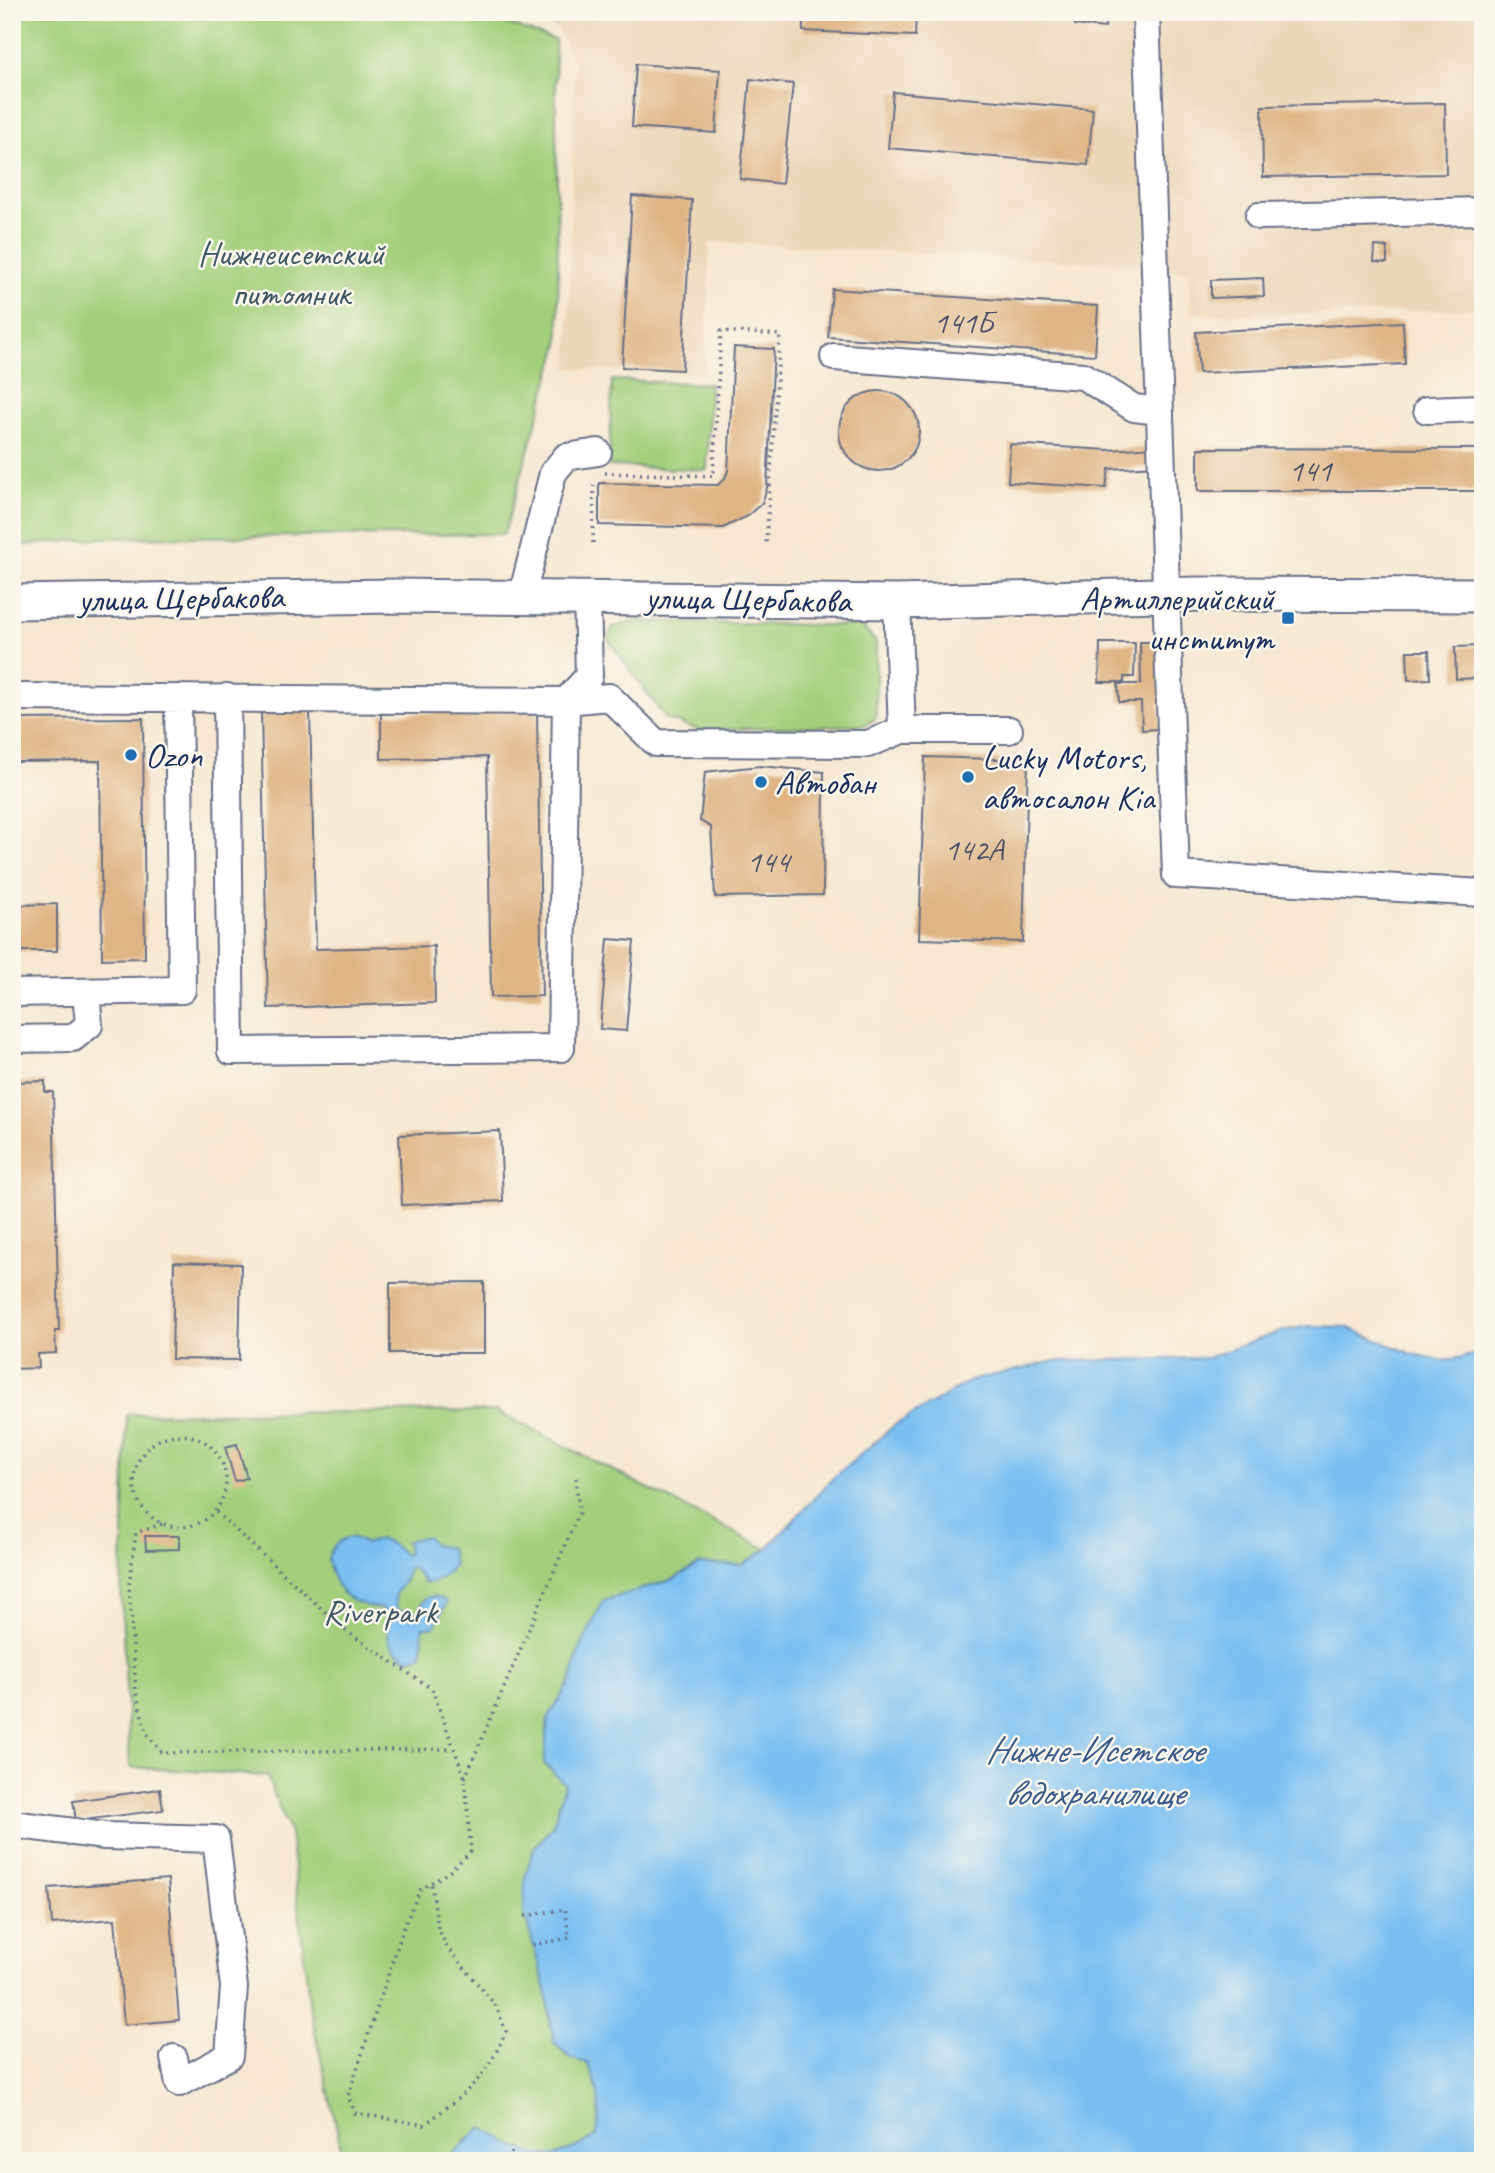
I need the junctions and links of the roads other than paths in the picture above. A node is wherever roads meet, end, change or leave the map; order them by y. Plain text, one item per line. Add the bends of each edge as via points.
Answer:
1 (1146, 12) edge
2 (1483, 211) edge
3 (1259, 216) dead end
4 (834, 356) dead end
5 (1483, 408) edge
6 (1427, 410) dead end
7 (1160, 411) junction
8 (601, 463) road end
9 (1168, 595) junction
10 (1483, 595) edge
11 (522, 596) junction
12 (587, 596) junction
13 (12, 602) edge
14 (897, 602) junction
15 (226, 697) junction
16 (12, 698) edge
17 (178, 698) junction
18 (566, 701) junction
19 (902, 730) junction
20 (1009, 730) dead end
21 (1483, 893) edge
22 (86, 992) junction
23 (12, 993) edge
24 (12, 1039) edge
25 (12, 1824) edge
26 (174, 2058) dead end

1 - 7 lane
2 - 3 lane
4 - 7 lane via 1083,376 1135,408
5 - 6 lane
7 - 9 lane
8 - 11 lane via 566,457 553,473
9 - 10 main road, улица Щербакова
9 - 14 main road, улица Щербакова
9 - 21 lane via 1176,875
11 - 12 main road, улица Щербакова
11 - 13 main road, улица Щербакова
12 - 14 main road, улица Щербакова
12 - 18 lane via 589,676
14 - 19 lane
15 - 17 lane
15 - 18 lane
15 - 18 lane via 231,1051 561,1048
16 - 17 lane
17 - 22 lane via 182,990
18 - 19 lane via 609,697 656,743 869,744
19 - 20 lane
22 - 23 lane
22 - 24 lane via 89,1026 73,1038
25 - 26 lane via 105,1836 216,1839 234,1987 229,2056 179,2084

